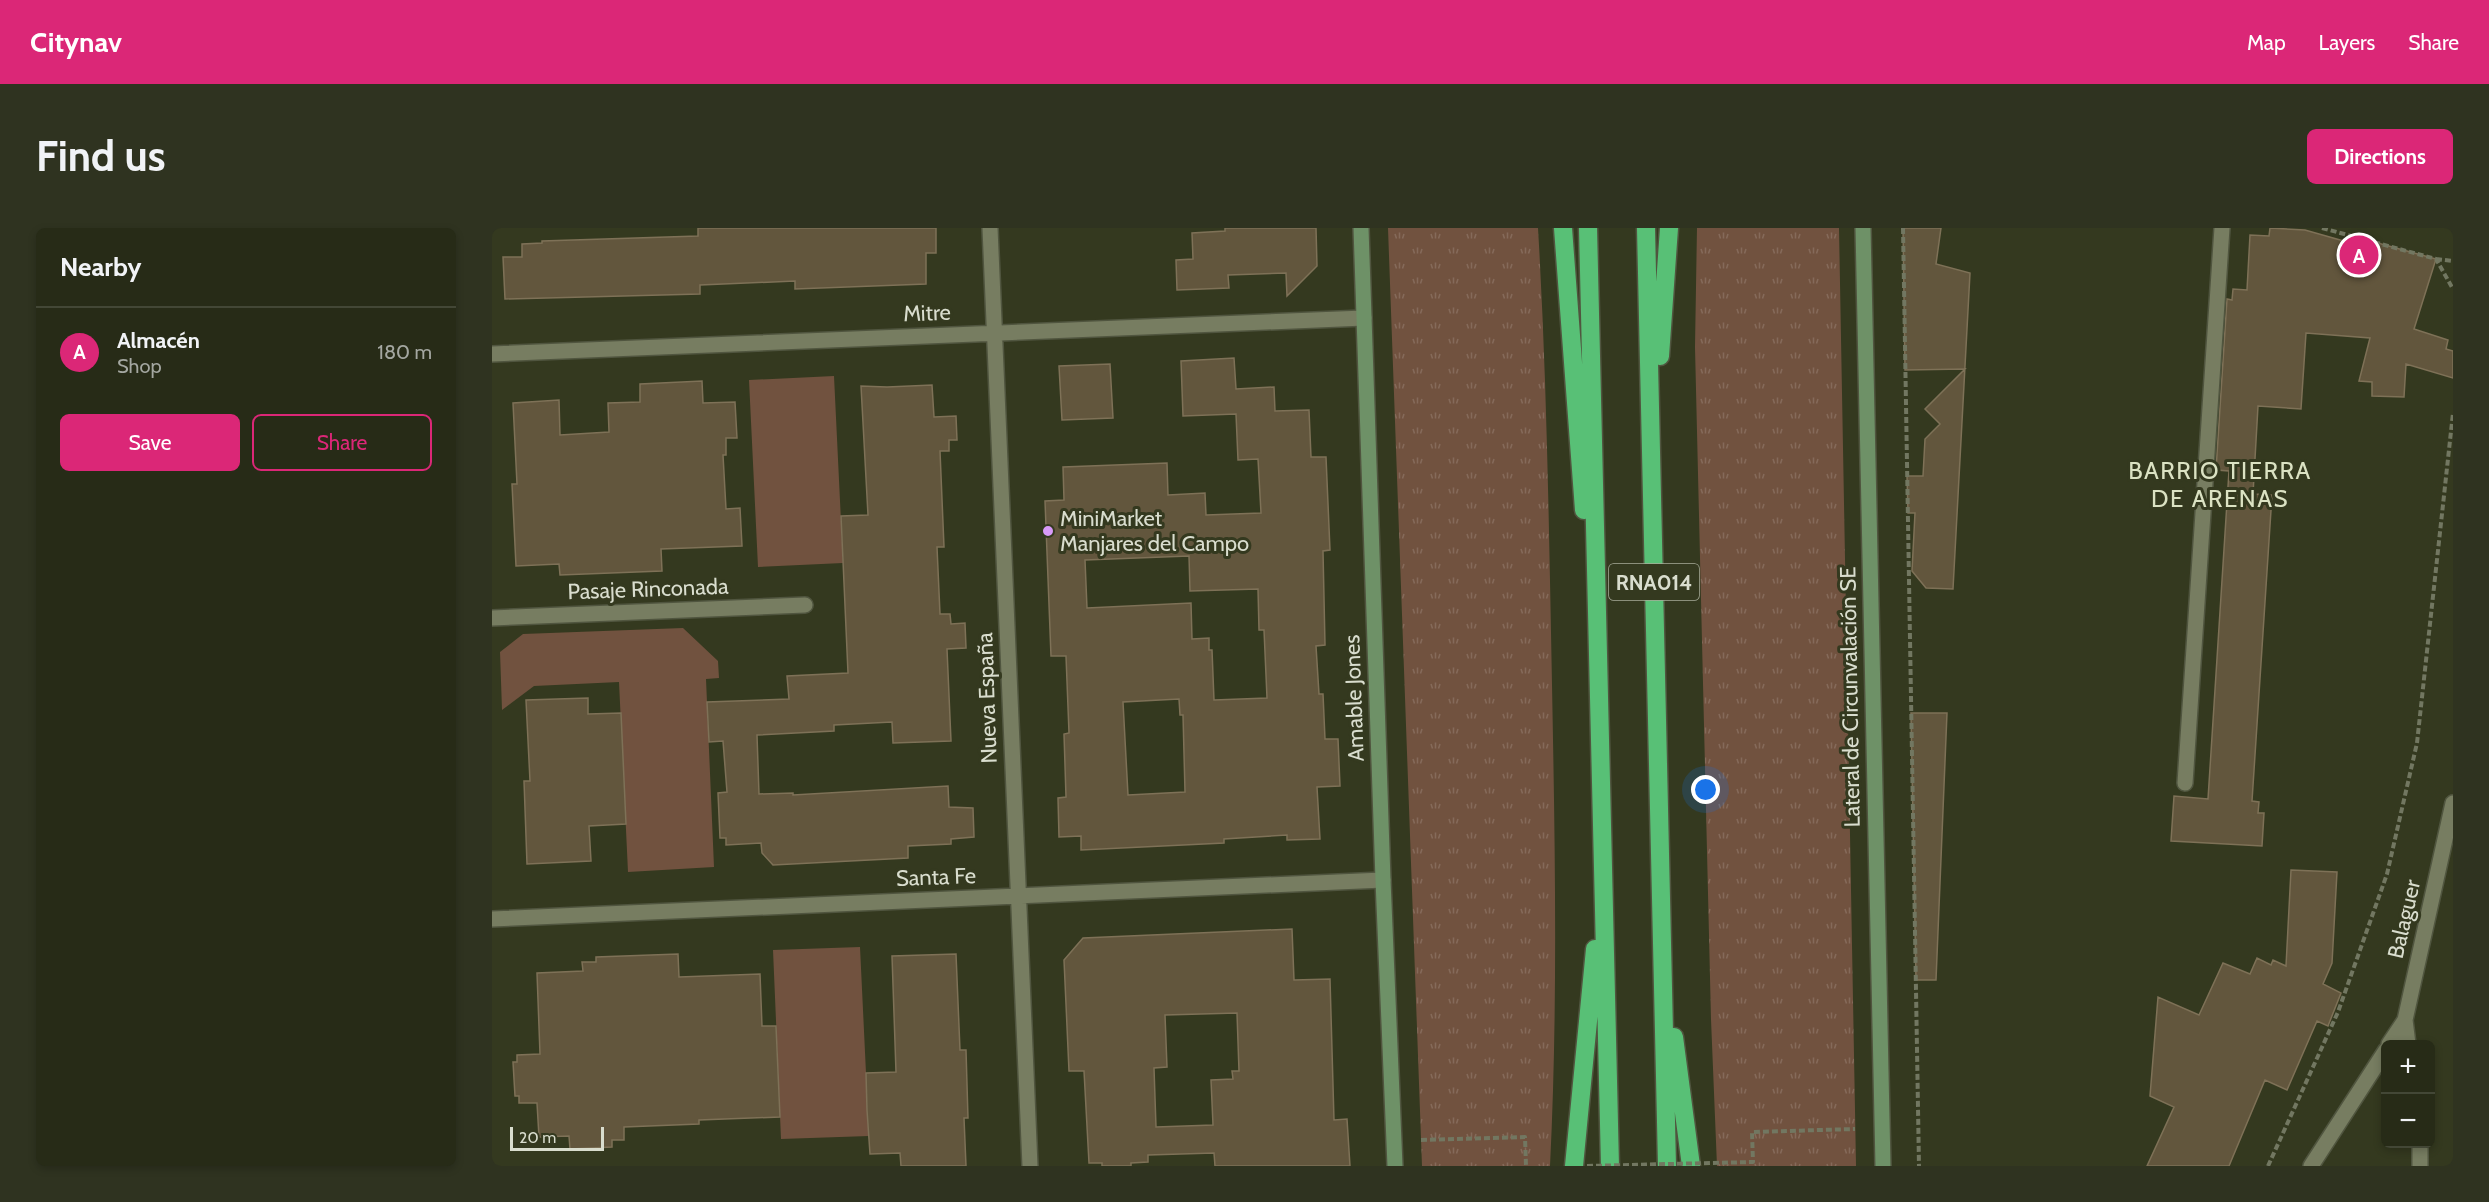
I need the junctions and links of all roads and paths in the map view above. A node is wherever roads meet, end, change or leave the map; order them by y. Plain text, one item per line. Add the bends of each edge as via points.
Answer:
1 (990, 228) edge
2 (1361, 228) edge
3 (1563, 228) edge
4 (1588, 228) edge
5 (1647, 228) edge
6 (1669, 228) edge
7 (1863, 228) edge
8 (1903, 228) edge
9 (2222, 228) edge
10 (2322, 228) edge
11 (2436, 259) junction
12 (2453, 261) edge
13 (2453, 289) edge
14 (1364, 318) junction
15 (994, 333) junction
16 (492, 354) edge
17 (2453, 413) edge
18 (1653, 469) junction
19 (805, 605) dead end
20 (492, 618) edge
21 (1600, 720) junction
22 (2185, 783) dead end
23 (2453, 803) edge
24 (1603, 861) junction
25 (1383, 880) junction
26 (1018, 896) junction
27 (492, 919) edge
28 (1662, 935) junction
29 (2405, 1020) junction
30 (2392, 1040) edge
31 (2408, 1040) edge
32 (2381, 1056) edge
33 (1855, 1129) dead end
34 (1421, 1140) dead end
35 (2420, 1148) edge
36 (1030, 1166) edge
37 (1395, 1166) edge
38 (1526, 1166) edge
39 (1574, 1166) edge
40 (1587, 1166) edge
41 (1610, 1166) edge
42 (1667, 1166) edge
43 (1691, 1166) edge
44 (1883, 1166) edge
45 (1919, 1166) edge
46 (2268, 1166) edge
47 (2311, 1166) edge
48 (2420, 1166) edge

1 - 15 street, Nueva España
2 - 14 street, Amable Jones
3 - 21 highway
4 - 21 highway, RNA014
5 - 18 highway, RNA014
6 - 18 highway
7 - 44 street, Lateral de Circunvalación SE
8 - 45 path
9 - 22 street
10 - 11 path
11 - 12 path
11 - 13 path
14 - 15 street, Mitre
14 - 25 street, Amable Jones
15 - 16 street, Mitre
15 - 26 street, Nueva España
17 - 46 path via 2417,743 2387,874 2338,1012
18 - 28 highway, RNA014
19 - 20 street, Pasaje Rinconada
21 - 24 highway, RNA014
23 - 29 street, Balaguer
24 - 39 highway
24 - 41 highway, RNA014
25 - 26 street, Santa Fe
25 - 37 street, Amable Jones
26 - 27 street, Santa Fe
26 - 36 street, Nueva España
28 - 42 highway, RNA014
28 - 43 highway
29 - 30 street
29 - 31 street, Balaguer
32 - 47 street
33 - 40 path, bridge via 1752,1132 1753,1162
34 - 38 path via 1525,1137
35 - 48 street

